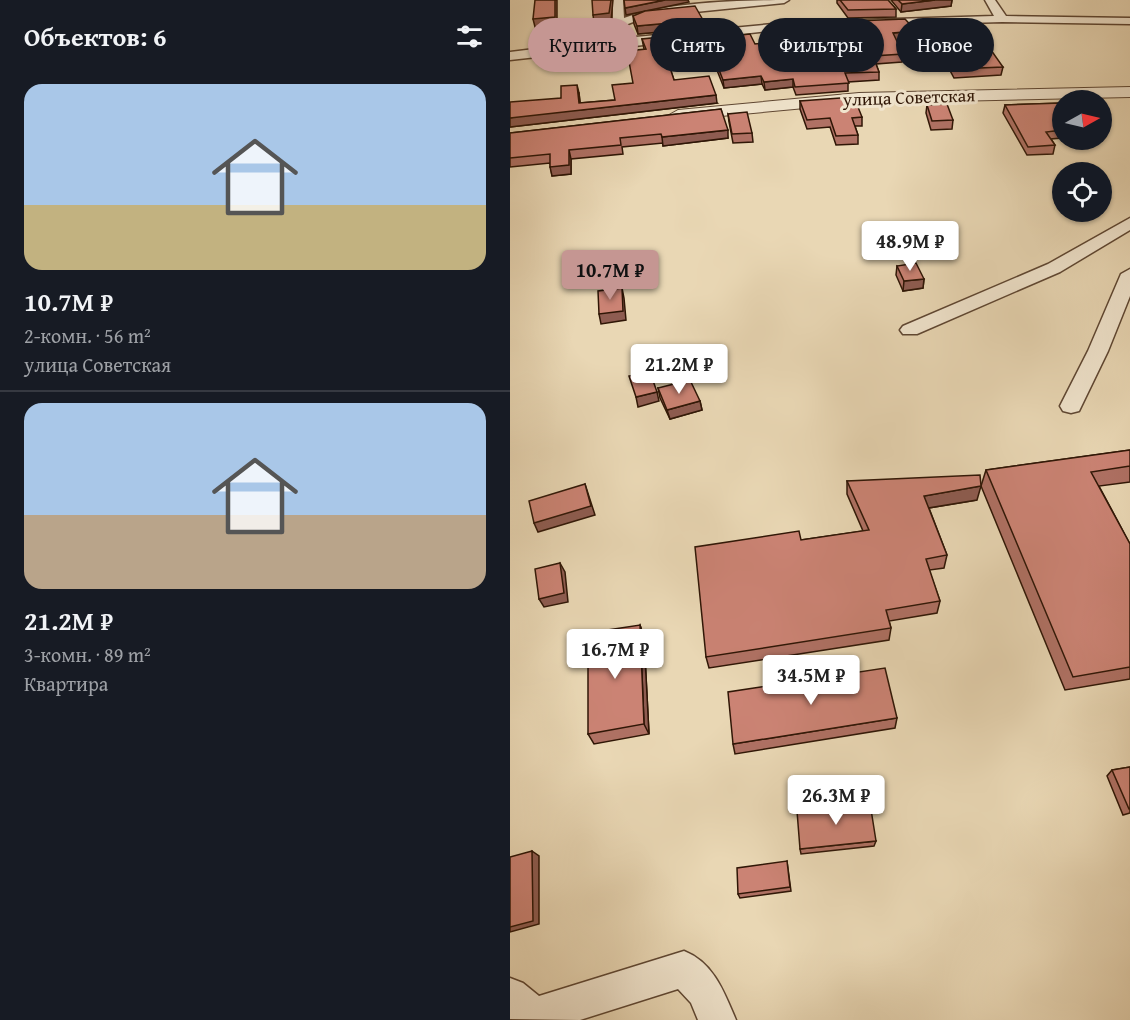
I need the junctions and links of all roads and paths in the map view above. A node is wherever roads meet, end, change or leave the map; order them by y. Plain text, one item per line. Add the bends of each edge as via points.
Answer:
1 (618, 0) edge
2 (784, 0) edge
3 (990, 0) edge
4 (619, 18) edge
5 (636, 18) edge
6 (1002, 19) junction
7 (1130, 21) edge
8 (638, 41) edge
9 (528, 54) edge
10 (510, 56) edge
11 (1130, 92) edge
12 (660, 117) edge
13 (1130, 224) edge
14 (1130, 274) edge
15 (910, 330) dead end
16 (1071, 406) dead end
17 (510, 996) edge
18 (717, 1020) edge

1 - 4 street
2 - 5 street via 644,14
3 - 6 street
6 - 7 street
6 - 8 street via 795,25
9 - 10 street
11 - 12 street, улица Советская via 859,98
13 - 15 street via 1054,268
14 - 16 street
17 - 18 street via 535,1016 684,969 704,990

